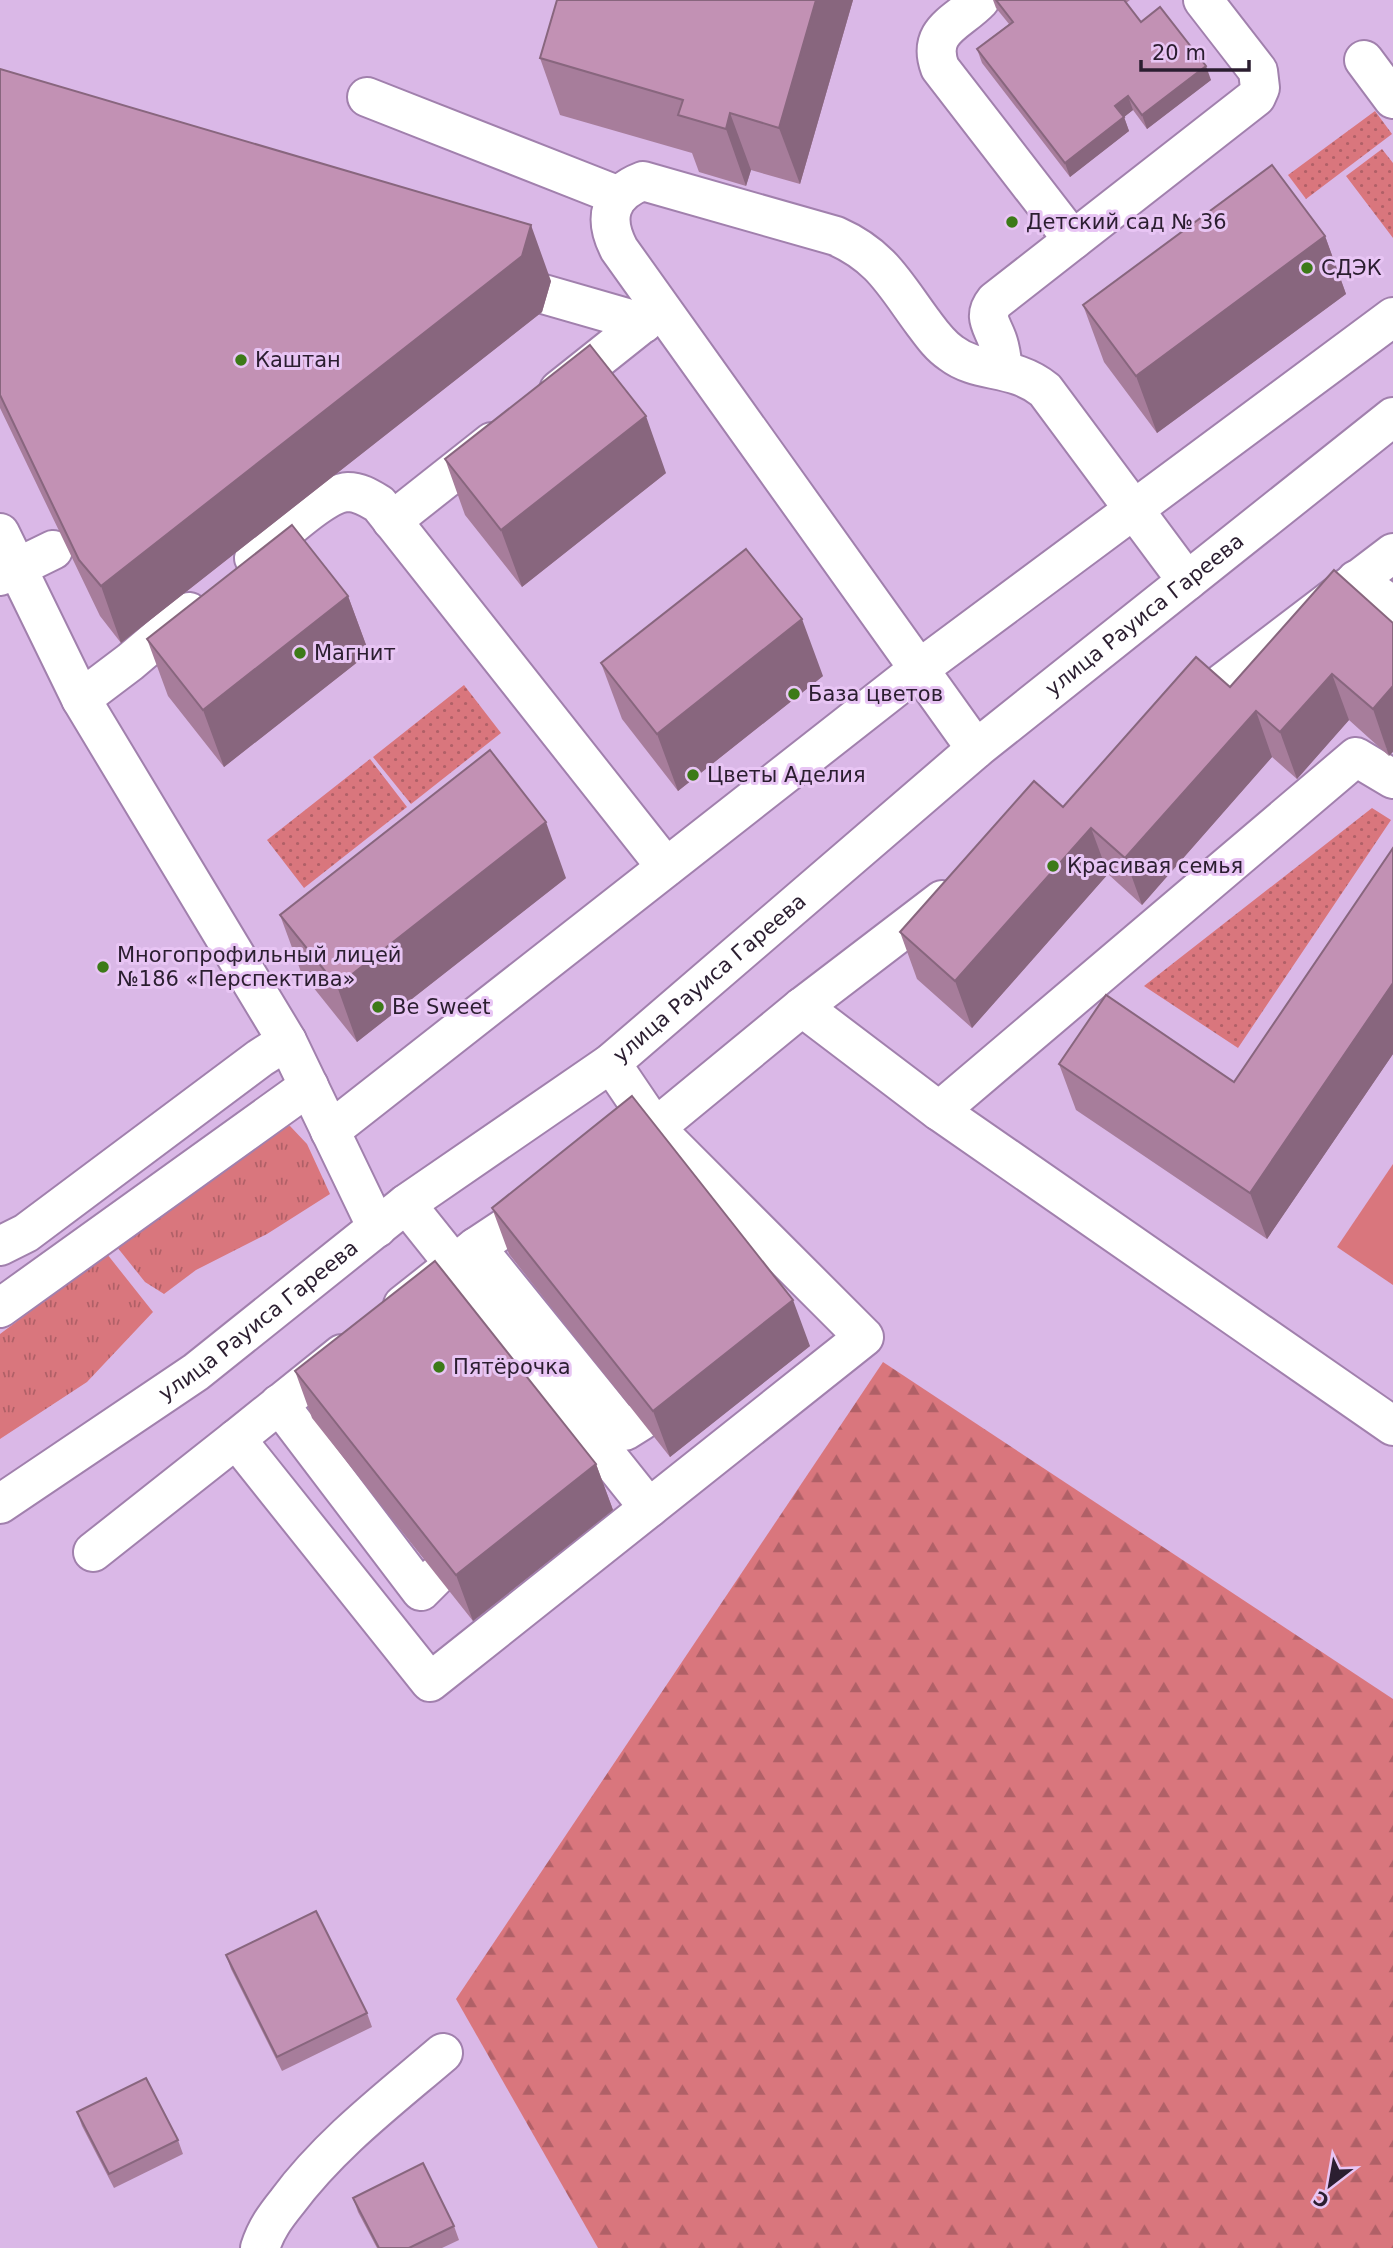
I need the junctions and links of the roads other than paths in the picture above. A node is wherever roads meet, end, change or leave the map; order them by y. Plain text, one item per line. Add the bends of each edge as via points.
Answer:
1 (980, 0) edge
2 (1203, 0) edge
3 (1364, 60) dead end
4 (367, 97) dead end
5 (1393, 99) edge
6 (619, 196) junction
7 (1073, 240) junction
8 (471, 273) edge
9 (652, 316) junction
10 (1393, 317) edge
11 (1003, 370) junction
12 (1393, 417) edge
13 (1134, 509) junction
14 (392, 521) junction
15 (0, 533) edge
16 (53, 550) edge
17 (1393, 553) edge
18 (8, 572) edge
19 (1356, 580) junction
20 (1187, 581) junction
21 (1393, 606) edge
22 (919, 669) junction
23 (81, 699) junction
24 (1157, 734) edge
25 (976, 749) junction
26 (1393, 779) edge
27 (666, 867) junction
28 (968, 879) edge
29 (1086, 986) junction
30 (802, 1007) junction
31 (1119, 1009) edge
32 (287, 1041) junction
33 (611, 1063) junction
34 (309, 1086) junction
35 (939, 1111) junction
36 (655, 1128) junction
37 (330, 1131) junction
38 (406, 1204) junction
39 (377, 1228) junction
40 (0, 1246) edge
41 (465, 1256) junction
42 (0, 1308) edge
43 (279, 1404) junction
44 (641, 1421) edge
45 (1393, 1426) edge
46 (236, 1439) junction
47 (0, 1504) edge
48 (649, 1508) junction
49 (93, 1552) dead end
50 (437, 1575) edge
51 (443, 2053) dead end
52 (260, 2248) edge

1 - 7 street via 940,36 935,55 940,68
2 - 7 street via 1258,71 1256,97
3 - 5 street
4 - 6 street
6 - 9 street via 611,210 612,236
6 - 11 street via 643,181 836,236 881,265 938,343 952,355
7 - 11 street via 990,307 989,323 999,343
8 - 9 street
9 - 14 street
9 - 22 street
10 - 13 street
11 - 13 street via 1020,374 1045,390
12 - 20 street, улица Рауиса Гареева
13 - 20 street
13 - 22 street
14 - 23 street via 379,504 364,495 331,496
14 - 27 street
15 - 18 street
16 - 18 street
17 - 19 street
18 - 23 street
19 - 21 street
19 - 24 street
20 - 25 street, улица Рауиса Гареева
22 - 25 street
22 - 27 street
23 - 32 street
25 - 33 street, улица Рауиса Гареева
26 - 29 street via 1356,757
27 - 37 street
28 - 30 street
29 - 31 street
29 - 35 street
30 - 35 street
30 - 36 street
32 - 34 street
32 - 40 street via 26,1233
33 - 36 street
33 - 38 street, улица Рауиса Гареева
34 - 37 street
34 - 42 street
35 - 45 street
36 - 41 street
36 - 48 street via 864,1337
37 - 39 street
38 - 39 street, улица Рауиса Гареева
38 - 41 street
39 - 47 street, улица Рауиса Гареева via 196,1373
41 - 43 street
41 - 44 street via 625,1431
41 - 48 street
43 - 46 street
43 - 50 street via 421,1591
46 - 48 street via 430,1682
46 - 49 street
51 - 52 street via 303,2180 265,2230

